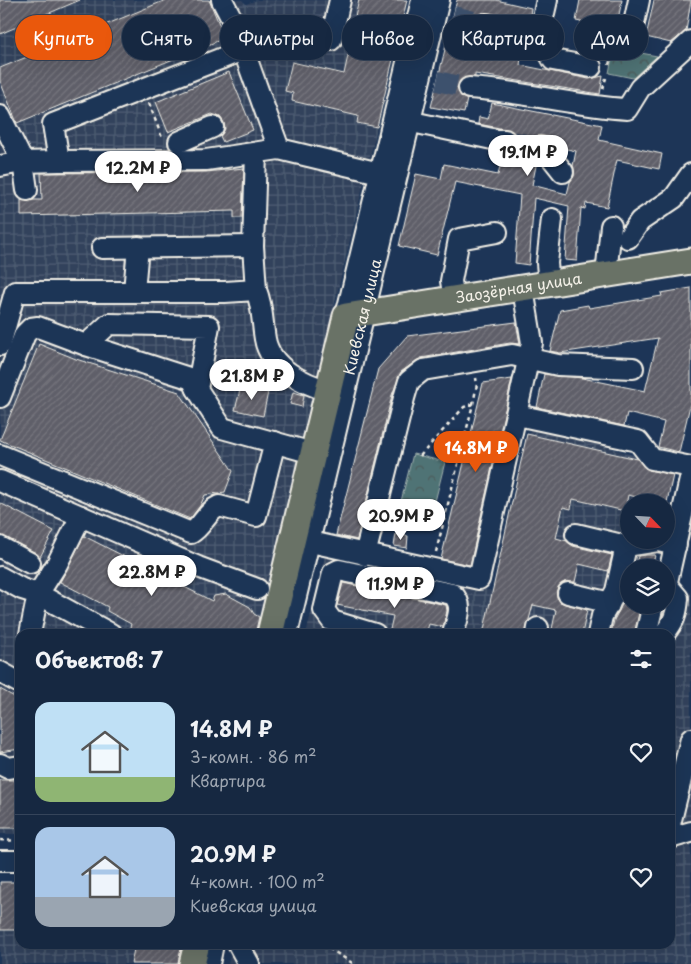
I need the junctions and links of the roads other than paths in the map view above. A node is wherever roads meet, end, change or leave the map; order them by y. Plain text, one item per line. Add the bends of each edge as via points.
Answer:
1 (222, 0) edge
2 (340, 0) edge
3 (546, 0) edge
4 (639, 0) edge
5 (434, 8) edge
6 (228, 15) edge
7 (543, 15) edge
8 (636, 15) edge
9 (332, 36) edge
10 (691, 41) edge
11 (220, 59) edge
12 (247, 60) edge
13 (554, 60) edge
14 (591, 67) dead end
15 (469, 88) tunnel mouth
16 (0, 116) edge
17 (402, 120) junction
18 (195, 133) dead end
19 (505, 140) tunnel mouth
20 (540, 147) tunnel mouth
21 (279, 149) junction
22 (256, 153) junction
23 (206, 160) junction
24 (58, 161) junction
25 (23, 162) junction
26 (0, 166) edge
27 (563, 172) dead end
28 (691, 174) edge
29 (388, 175) junction
30 (27, 190) dead end
31 (552, 219) dead end
32 (611, 226) dead end
33 (497, 232) dead end
34 (628, 238) dead end
35 (253, 246) junction
36 (138, 247) junction
37 (102, 248) dead end
38 (691, 261) edge
39 (606, 275) junction
40 (549, 285) junction
41 (523, 289) junction
42 (256, 290) junction
43 (134, 291) junction
44 (454, 300) junction
45 (355, 315) junction
46 (0, 346) edge
47 (86, 346) junction
48 (529, 358) junction
49 (633, 368) dead end
50 (197, 389) junction
51 (329, 391) junction
52 (0, 397) edge
53 (517, 414) junction
54 (274, 442) junction
55 (0, 455) edge
56 (321, 455) junction
57 (691, 468) edge
58 (691, 475) edge
59 (0, 481) edge
60 (81, 516) junction
61 (576, 534) dead end
62 (301, 540) junction
63 (620, 545) edge
64 (676, 545) joint
65 (0, 547) edge
66 (625, 549) edge
67 (365, 555) junction
68 (673, 559) edge
69 (30, 563) dead end
70 (463, 576) junction
71 (0, 577) edge
72 (257, 589) dead end
73 (568, 593) dead end
74 (675, 593) edge
75 (38, 594) junction
76 (458, 599) junction
77 (609, 605) junction
78 (652, 614) edge
79 (31, 629) edge
80 (102, 629) edge
81 (272, 629) edge
82 (287, 629) edge
83 (358, 629) edge
84 (454, 629) edge
85 (599, 629) edge
86 (651, 629) edge
87 (660, 629) edge
88 (0, 672) edge
89 (15, 680) edge
90 (691, 739) edge
91 (0, 764) edge
92 (15, 767) edge
93 (675, 804) edge
94 (691, 832) edge
95 (675, 837) edge
96 (0, 861) edge
97 (15, 861) edge
98 (196, 949) edge
99 (213, 949) edge
100 (241, 949) edge
101 (192, 964) edge
102 (209, 964) edge
103 (249, 964) edge

1 - 6 street
2 - 9 street
3 - 7 street
4 - 8 street
5 - 17 street, Киевская улица via 421,77
10 - 15 street via 640,88 627,109
11 - 24 street via 53,124
12 - 21 street
13 - 14 street
16 - 25 street
17 - 19 street
17 - 29 street, Киевская улица
18 - 23 street
20 - 27 street
21 - 22 street
21 - 29 street
22 - 23 street
22 - 35 street
23 - 24 street
24 - 25 street
25 - 26 street
25 - 30 street
28 - 34 street via 674,198 640,221
29 - 45 street, Киевская улица
31 - 40 street via 547,263
32 - 39 street
33 - 44 street via 459,239 451,281
35 - 36 street
35 - 42 street
36 - 37 street
36 - 43 street
38 - 39 main road, Заозёрная улица
39 - 40 main road, Заозёрная улица
40 - 41 main road, Заозёрная улица
41 - 44 main road, Заозёрная улица
41 - 48 street via 532,343
42 - 43 street
42 - 51 street via 262,304 268,350 289,372
43 - 46 street via 15,292
44 - 45 main road, Заозёрная улица
45 - 51 main road, Киевская улица
45 - 56 street, Киевская улица
47 - 50 street via 192,379
47 - 50 street via 109,324 209,326
47 - 52 street via 38,327 31,328 25,334
48 - 49 street via 558,365
48 - 53 street
48 - 67 street via 512,355 423,370 409,381
50 - 54 street via 222,428
51 - 56 main road, Киевская улица
53 - 57 street via 638,441 652,459
53 - 70 street via 479,579
54 - 55 street via 256,516 219,506 208,512 202,524 191,533
54 - 56 street
56 - 62 main road, Киевская улица
58 - 64 street
59 - 60 street
60 - 72 street
60 - 75 street
61 - 63 street
62 - 67 street
62 - 81 main road, Киевская улица
62 - 82 street, Киевская улица
64 - 68 street
65 - 69 street
66 - 77 street via 616,590
67 - 70 street
70 - 76 street
71 - 75 street
73 - 77 street
74 - 87 street via 678,598 674,623
75 - 79 street
75 - 80 street
76 - 83 street via 452,594 339,570 333,573 324,610 332,621
76 - 84 street via 460,607
77 - 85 street
78 - 86 street
88 - 89 street
90 - 93 street
91 - 92 street
94 - 95 street
96 - 97 street
98 - 101 main road
99 - 102 street
100 - 103 street

